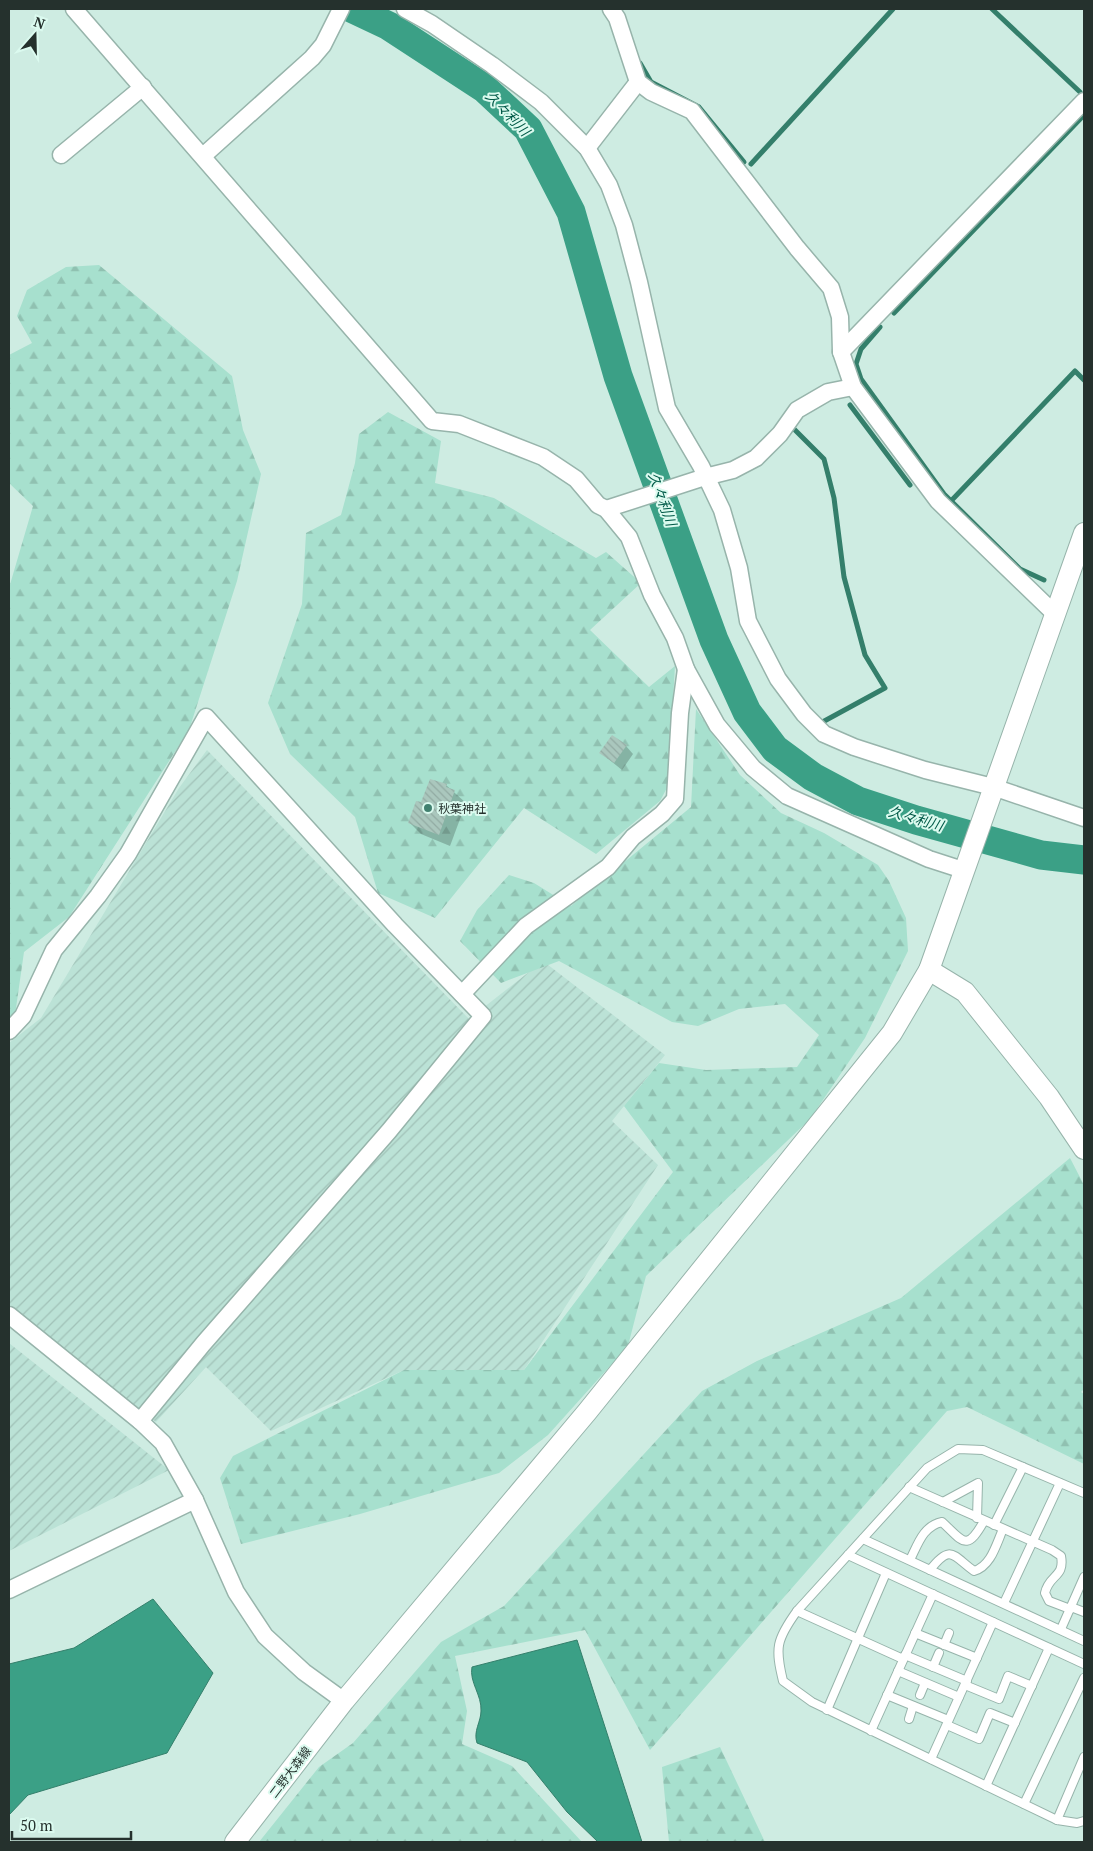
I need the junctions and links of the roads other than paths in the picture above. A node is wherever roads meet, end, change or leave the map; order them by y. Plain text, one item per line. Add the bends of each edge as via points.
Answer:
1 (74, 9) edge
2 (341, 9) edge
3 (405, 9) edge
4 (611, 9) edge
5 (638, 82) junction
6 (143, 86) junction
7 (1084, 101) edge
8 (588, 148) junction
9 (61, 155) dead end
10 (203, 156) junction
11 (841, 352) junction
12 (853, 387) junction
13 (705, 477) junction
14 (606, 509) junction
15 (1084, 533) edge
16 (1056, 615) junction
17 (686, 669) junction
18 (993, 788) junction
19 (1084, 818) edge
20 (964, 870) junction
21 (929, 970) junction
22 (462, 994) junction
23 (9, 1030) edge
24 (1084, 1150) edge
25 (9, 1315) edge
26 (140, 1421) junction
27 (1023, 1467) junction
28 (1060, 1483) junction
29 (909, 1488) junction
30 (1084, 1493) edge
31 (195, 1500) junction
32 (943, 1502) junction
33 (981, 1519) junction
34 (994, 1525) junction
35 (1003, 1529) junction
36 (864, 1539) junction
37 (1033, 1543) junction
38 (848, 1555) junction
39 (910, 1560) junction
40 (930, 1570) junction
41 (886, 1573) junction
42 (1084, 1577) edge
43 (1082, 1587) edge
44 (9, 1590) edge
45 (933, 1594) junction
46 (1004, 1603) junction
47 (1071, 1608) junction
48 (797, 1611) junction
49 (1084, 1612) edge
50 (994, 1622) junction
51 (1061, 1629) junction
52 (915, 1633) junction
53 (948, 1633) dead end
54 (858, 1639) junction
55 (1084, 1641) edge
56 (944, 1645) junction
57 (1049, 1648) junction
58 (939, 1653) dead end
59 (904, 1657) junction
60 (977, 1658) junction
61 (1084, 1664) edge
62 (933, 1667) junction
63 (898, 1672) junction
64 (1084, 1678) edge
65 (925, 1683) junction
66 (966, 1683) junction
67 (1032, 1686) junction
68 (887, 1695) junction
69 (920, 1695) dead end
70 (959, 1697) junction
71 (344, 1701) junction
72 (913, 1706) junction
73 (827, 1710) junction
74 (909, 1719) dead end
75 (948, 1723) junction
76 (1015, 1723) junction
77 (871, 1731) junction
78 (1084, 1757) edge
79 (931, 1759) junction
80 (986, 1786) junction
81 (1024, 1804) junction
82 (1057, 1820) junction
83 (1084, 1821) edge
84 (235, 1842) edge

1 - 6 street
2 - 10 street via 328,36 312,58
3 - 8 street via 439,29 534,97
4 - 5 street via 617,18
5 - 8 street
5 - 11 street via 651,92 692,111 796,248 831,288 840,317
6 - 9 street
6 - 10 street
7 - 11 street
8 - 13 street via 624,225 667,408
10 - 14 street via 432,421 459,424 543,457 576,479 598,505
11 - 12 street
12 - 13 street via 828,392 797,410 780,434 756,458 733,470
12 - 16 street via 938,501
13 - 14 street
13 - 18 street via 722,510 739,568 748,622 778,679 804,714 824,734 854,747
14 - 17 street via 629,537
15 - 16 street, 二野大森線
16 - 18 street, 二野大森線
17 - 20 street via 717,725 752,768 787,796 929,859
17 - 22 street via 675,798 662,814 633,837 608,867 526,926
18 - 19 street
18 - 20 street, 二野大森線
20 - 21 street, 二野大森線
21 - 24 street via 965,992 1049,1097
21 - 71 street, 二野大森線 via 892,1033 860,1073 587,1412
22 - 23 street via 395,925 206,716 128,854 54,950 23,1016
22 - 26 street via 483,1016 389,1131
25 - 26 street
26 - 31 street via 162,1443
27 - 28 lane
27 - 29 lane via 983,1450 958,1449 927,1468
27 - 34 lane
28 - 30 lane
28 - 37 lane
29 - 32 lane
29 - 36 lane
31 - 44 street
31 - 71 street via 236,1592 265,1636 304,1672
32 - 33 lane
32 - 33 lane via 978,1483
33 - 34 lane
33 - 39 lane via 975,1537 967,1541 957,1539 942,1522 932,1524
34 - 35 lane
35 - 37 lane
35 - 40 lane via 983,1569 974,1571 951,1554 941,1556
36 - 38 lane
36 - 39 lane
37 - 46 lane
37 - 47 lane via 1061,1556 1063,1566 1060,1574 1047,1585 1045,1593 1049,1601
38 - 41 lane
38 - 48 lane
39 - 40 lane
40 - 46 lane
41 - 45 lane
41 - 54 lane
42 - 43 lane
43 - 47 lane
45 - 50 lane
45 - 52 lane
46 - 51 lane
47 - 49 lane
47 - 51 lane
48 - 54 lane
48 - 73 lane via 782,1631 776,1655 783,1682
50 - 57 lane
50 - 60 lane
51 - 55 lane
52 - 56 lane
52 - 59 lane
53 - 56 lane
54 - 59 lane
54 - 73 lane
56 - 60 lane
57 - 61 lane
57 - 67 lane
58 - 62 lane
59 - 62 lane
59 - 63 lane
60 - 66 lane
62 - 66 lane
63 - 65 lane
63 - 68 lane
64 - 81 lane
65 - 69 lane
65 - 70 lane
66 - 67 lane via 999,1699 1008,1676
66 - 70 lane
67 - 76 lane
68 - 72 lane
68 - 77 lane
70 - 75 lane
71 - 84 street, 二野大森線
72 - 74 lane
72 - 75 lane
73 - 77 lane
75 - 76 lane via 979,1739 990,1712
75 - 79 lane
76 - 80 lane
77 - 79 lane
78 - 82 lane
79 - 80 lane
80 - 81 lane
81 - 82 lane
82 - 83 lane

